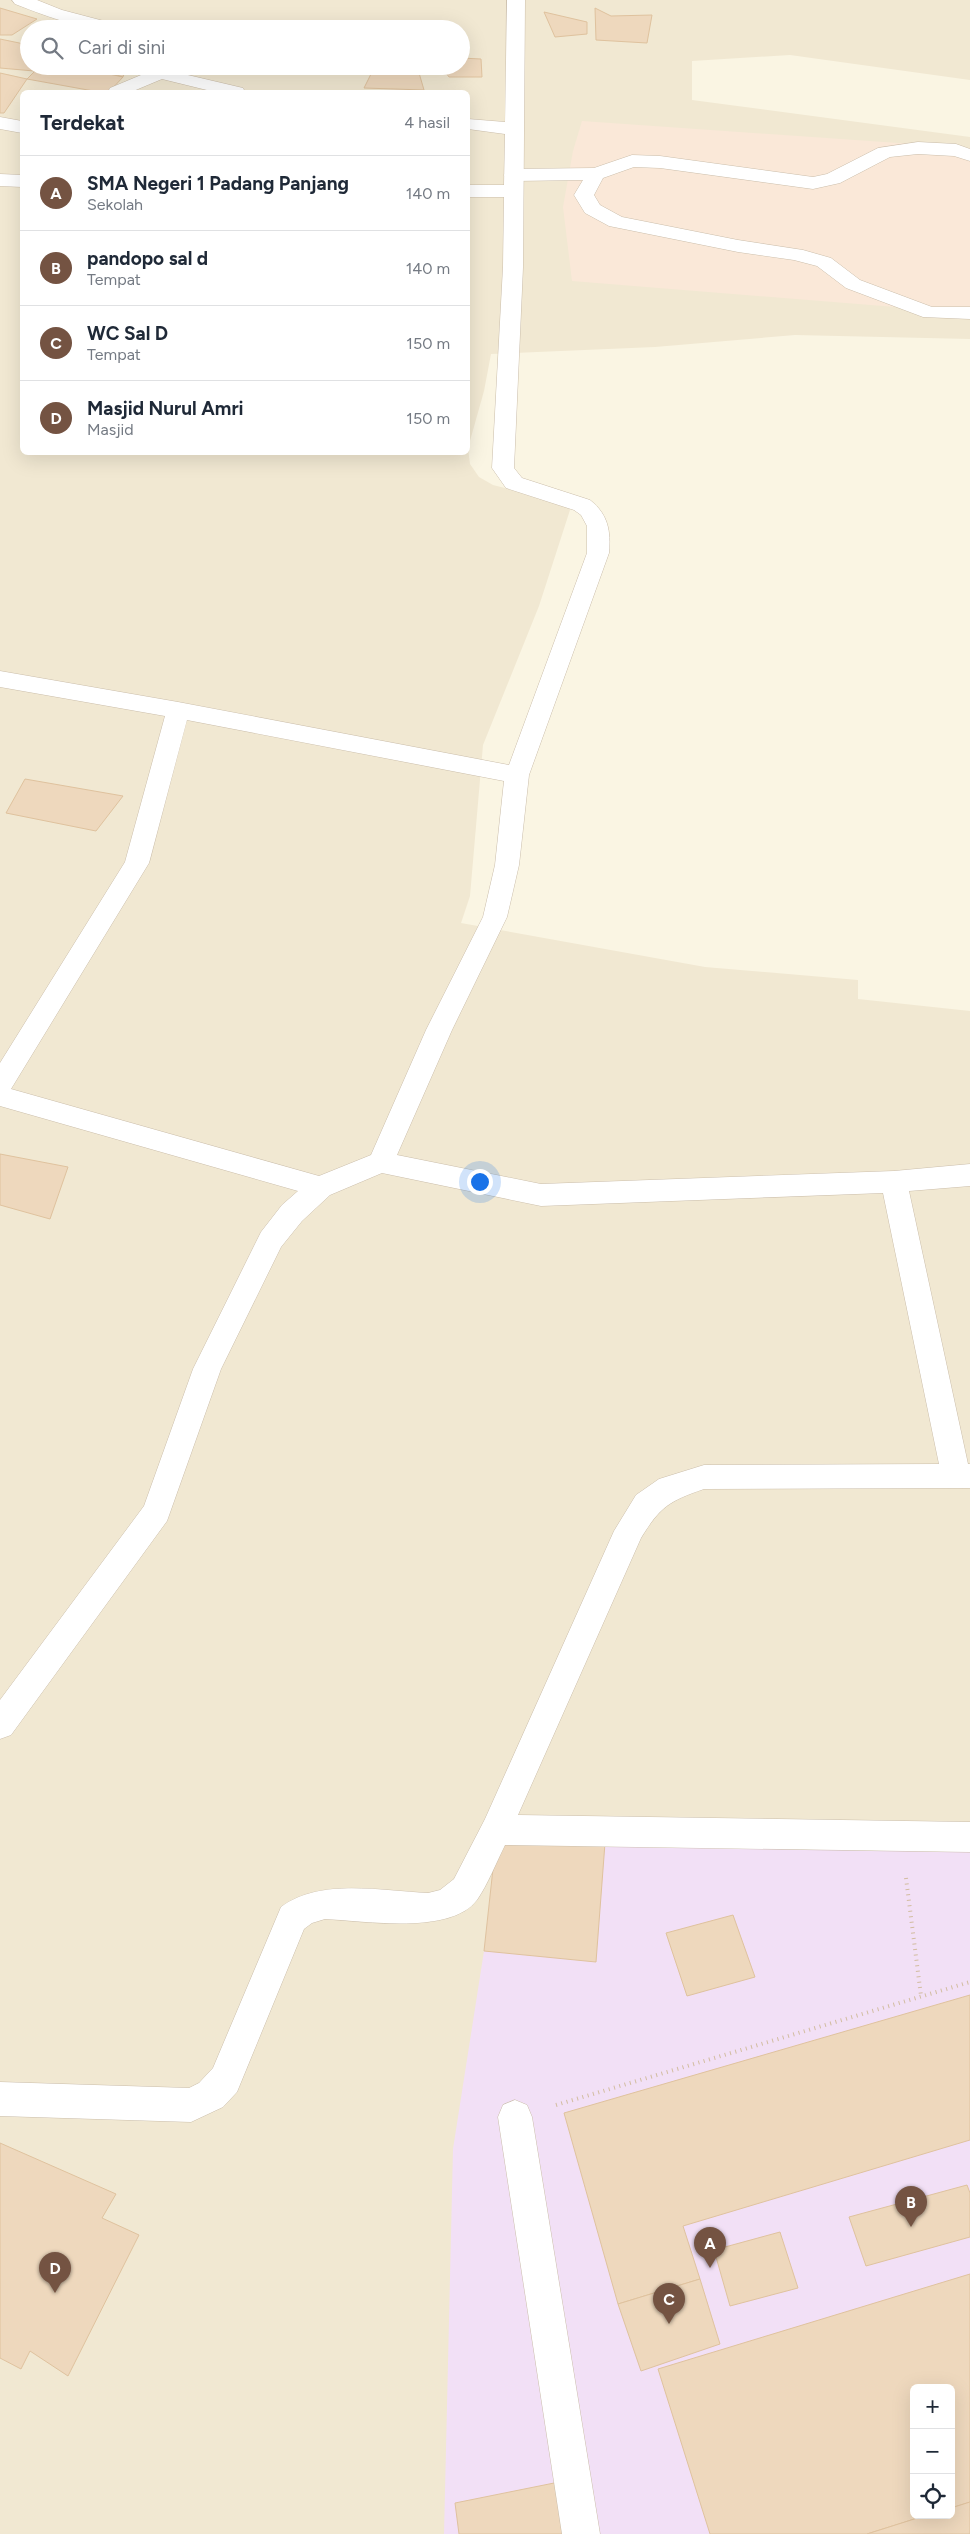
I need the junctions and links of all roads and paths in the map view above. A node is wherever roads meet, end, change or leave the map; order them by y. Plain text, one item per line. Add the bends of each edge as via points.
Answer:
1 (21, 0) edge
2 (516, 0) edge
3 (79, 20) edge
4 (150, 75) edge
5 (168, 75) edge
6 (121, 90) edge
7 (228, 90) edge
8 (0, 123) edge
9 (470, 124) edge
10 (20, 127) edge
11 (514, 128) junction
12 (970, 155) edge
13 (596, 174) junction
14 (0, 180) edge
15 (20, 182) edge
16 (513, 183) junction
17 (470, 191) edge
18 (970, 313) edge
19 (0, 679) edge
20 (178, 710) junction
21 (517, 775) junction
22 (0, 1085) edge
23 (0, 1096) edge
24 (381, 1162) junction
25 (970, 1175) edge
26 (894, 1182) junction
27 (320, 1188) junction
28 (963, 1476) edge
29 (0, 1725) edge
30 (496, 1830) junction
31 (970, 1837) edge
32 (905, 1872) dead end
33 (970, 1982) edge
34 (921, 1996) junction
35 (0, 2099) edge
36 (514, 2117) joint
37 (581, 2534) edge

1 - 3 street
2 - 11 street
4 - 6 street
5 - 7 street
8 - 10 street
9 - 11 street
11 - 16 street
12 - 13 street via 956,150 918,148 885,152 833,178 814,183 660,162 632,161
13 - 16 street
13 - 18 street via 584,195 592,209 616,222 796,254 824,262 853,284 930,312
14 - 15 street
16 - 17 street
16 - 21 street via 513,267 503,468 514,483 591,510 598,520 600,534 598,553
19 - 20 street
20 - 21 street
20 - 22 street via 137,863
21 - 24 street via 507,865 495,917 439,1030
23 - 27 street
24 - 26 street via 541,1195
24 - 27 street
25 - 26 street
26 - 28 street
27 - 29 street via 292,1213 271,1240 208,1370 156,1512
28 - 30 street via 704,1477 669,1488 646,1504 629,1530
30 - 31 street
30 - 35 street via 465,1890 448,1904 428,1908 324,1904 304,1910 292,1918 226,2080 211,2095 191,2105
32 - 34 path
33 - 34 path
34 - 36 path
36 - 37 street

